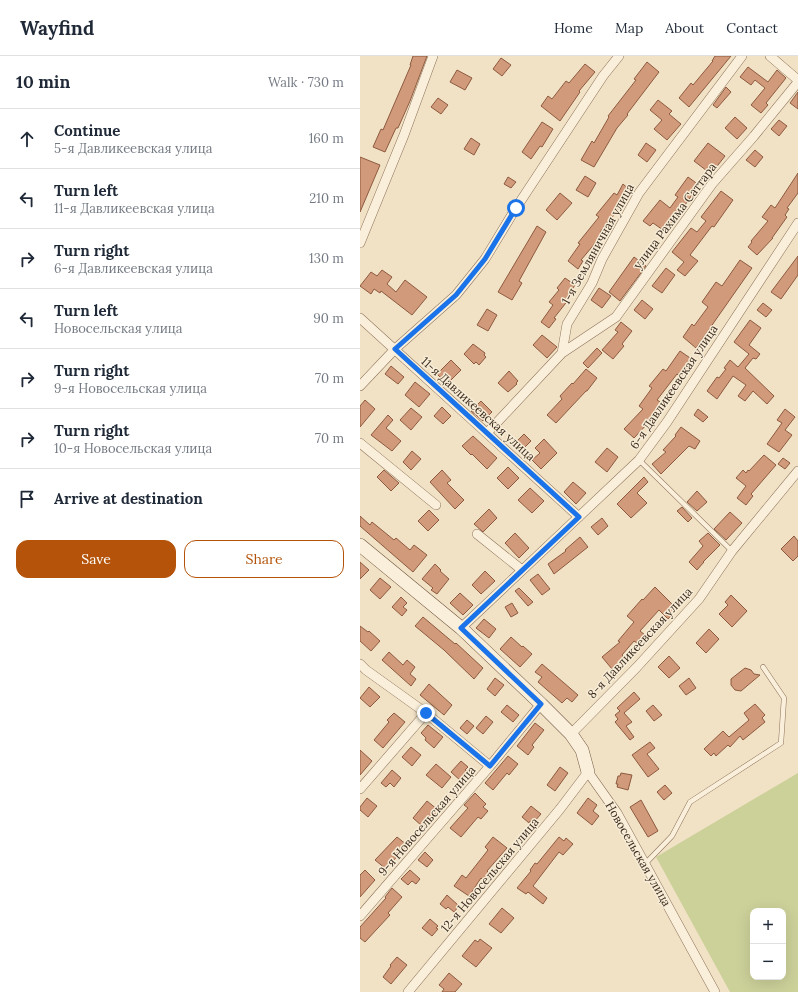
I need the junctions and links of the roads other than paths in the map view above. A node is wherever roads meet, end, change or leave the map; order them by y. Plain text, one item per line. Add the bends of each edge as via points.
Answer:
1 (433, 56) edge
2 (619, 56) edge
3 (742, 56) edge
4 (770, 56) edge
5 (798, 81) edge
6 (798, 223) edge
7 (360, 243) edge
8 (360, 318) edge
9 (395, 349) junction
10 (562, 353) junction
11 (360, 386) edge
12 (487, 434) junction
13 (360, 443) edge
14 (639, 460) junction
15 (798, 471) edge
16 (436, 505) dead end
17 (579, 517) junction
18 (477, 534) dead end
19 (361, 548) edge
20 (732, 551) junction
21 (522, 570) junction
22 (461, 628) junction
23 (763, 667) dead end
24 (362, 670) edge
25 (541, 704) junction
26 (426, 713) junction
27 (571, 734) junction
28 (490, 766) junction
29 (588, 772) junction
30 (360, 789) edge
31 (645, 864) junction
32 (360, 916) edge
33 (408, 992) edge
34 (716, 992) edge

1 - 7 street
2 - 9 street via 485,259 456,295
3 - 10 street, 1-я Земляничная улица via 639,193 602,259 592,283 567,324
4 - 5 street
5 - 10 street, улица Рахима Саттара via 712,184 616,318
6 - 14 street, 6-я Давликеевская улица via 667,422
8 - 9 street, 11-я Давликеевская улица
9 - 11 street
9 - 12 street, 11-я Давликеевская улица
10 - 12 street, улица Рахима Саттара
12 - 17 street, 11-я Давликеевская улица
13 - 16 street
14 - 17 street, 6-я Давликеевская улица
14 - 20 lane
15 - 20 street, 8-я Давликеевская улица
17 - 21 street, 6-я Давликеевская улица
18 - 21 street
19 - 22 street, Новосельская улица
20 - 27 street, 8-я Давликеевская улица via 699,599
21 - 22 street, 6-я Давликеевская улица
22 - 25 street, Новосельская улица
23 - 31 lane via 784,698 781,743 690,802 672,836
24 - 26 street
25 - 27 street, Новосельская улица
25 - 28 street, 9-я Новосельская улица
26 - 28 street
26 - 30 street
27 - 29 street, Новосельская улица via 582,750
28 - 32 street, 9-я Новосельская улица
29 - 31 street, Новосельская улица via 617,813
29 - 33 street, 12-я Новосельская улица
31 - 34 street, Новосельская улица

